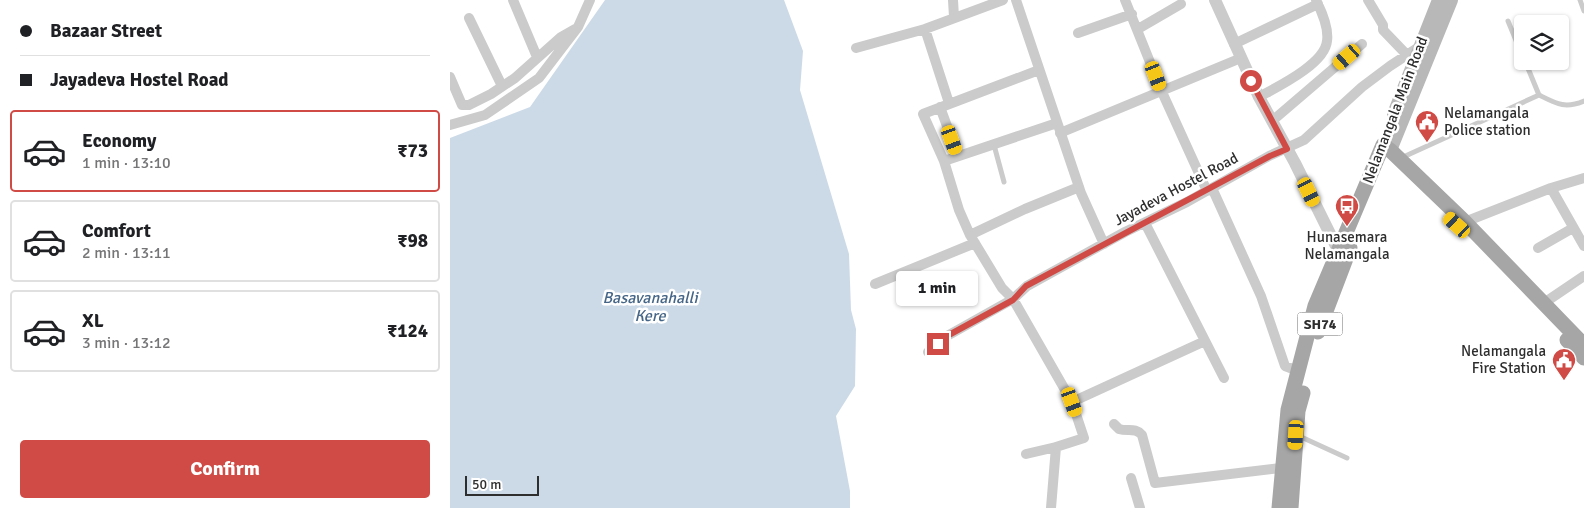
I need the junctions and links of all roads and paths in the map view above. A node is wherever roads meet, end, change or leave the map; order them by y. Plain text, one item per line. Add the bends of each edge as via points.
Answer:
1 (513, 0) edge
2 (590, 0) edge
3 (953, 0) edge
4 (1003, 0) edge
5 (1016, 0) edge
6 (1125, 0) edge
7 (1217, 0) edge
8 (1368, 0) edge
9 (1439, 0) edge
10 (1451, 0) edge
11 (1580, 0) edge
12 (1317, 2) edge
13 (1181, 4) dead end
14 (1584, 11) edge
15 (1132, 14) junction
16 (954, 17) junction
17 (469, 18) dead end
18 (1508, 21) dead end
19 (578, 28) junction
20 (925, 29) junction
21 (1138, 29) junction
22 (1078, 33) dead end
23 (1424, 36) junction
24 (1514, 36) edge
25 (1234, 44) junction
26 (1362, 44) dead end
27 (856, 48) dead end
28 (1407, 55) junction
29 (537, 57) junction
30 (1241, 58) junction
31 (1039, 70) junction
32 (1529, 70) edge
33 (450, 77) edge
34 (502, 86) junction
35 (1162, 92) junction
36 (1539, 95) junction
37 (1258, 97) junction
38 (1584, 101) edge
39 (462, 105) junction
40 (945, 105) junction
41 (450, 107) edge
42 (1272, 121) junction
43 (450, 125) edge
44 (1058, 128) junction
45 (994, 144) junction
46 (1287, 149) junction
47 (1387, 154) junction
48 (958, 156) junction
49 (944, 161) junction
50 (1583, 180) edge
51 (1004, 182) dead end
52 (1079, 187) junction
53 (1552, 188) junction
54 (1209, 190) junction
55 (1145, 222) junction
56 (1461, 223) junction
57 (1573, 228) junction
58 (973, 239) junction
59 (1104, 244) junction
60 (1584, 246) edge
61 (1538, 248) dead end
62 (1338, 250) junction
63 (1584, 276) edge
64 (875, 284) dead end
65 (1013, 300) junction
66 (1544, 303) junction
67 (1205, 341) junction
68 (1584, 345) edge
69 (928, 352) dead end
70 (1584, 358) edge
71 (1298, 371) junction
72 (1224, 378) dead end
73 (1072, 402) junction
74 (1114, 424) dead end
75 (1296, 435) junction
76 (1056, 447) junction
77 (1026, 454) dead end
78 (1347, 458) dead end
79 (1288, 467) junction
80 (1131, 478) dead end
81 (1051, 508) edge
82 (1140, 508) edge
83 (1279, 508) edge
84 (1291, 508) edge

1 - 29 street
2 - 19 street
3 - 16 street
4 - 16 street
5 - 31 street
6 - 15 street
7 - 25 street
8 - 28 street via 1383,30
9 - 23 main road, Nelamangala Main Road
10 - 47 main road
11 - 14 lane
12 - 25 street
12 - 37 street via 1327,31 1324,52 1296,76
13 - 21 street
15 - 21 street
15 - 22 street
16 - 20 street
17 - 34 street
18 - 24 lane
19 - 29 street
19 - 43 street via 539,78 486,114
20 - 27 street
20 - 40 street
21 - 35 street
23 - 28 street, Jayadeva Hostel Road via 1419,47
23 - 47 main road, Nelamangala Main Road
25 - 30 street
26 - 42 street
28 - 46 street, Jayadeva Hostel Road via 1362,87 1304,140
29 - 34 street
30 - 35 street
30 - 37 street
31 - 40 street
31 - 44 street
32 - 36 lane
33 - 39 street
34 - 39 street via 469,105
35 - 44 street
35 - 54 street
36 - 38 lane via 1567,106
36 - 47 lane
37 - 42 street
39 - 41 street
40 - 48 street
40 - 49 street via 923,114
42 - 46 street
44 - 45 street
44 - 52 street
45 - 48 street
45 - 51 lane
46 - 54 street, Jayadeva Hostel Road
46 - 62 street
47 - 56 main road
47 - 62 main road, Nelamangala Main Road / SH74
47 - 75 main road, SH74 via 1319,326 1298,411
48 - 49 street
49 - 58 street via 959,210
50 - 53 street
52 - 58 street via 1025,209
52 - 59 street
53 - 56 street
53 - 57 street
54 - 55 street, Jayadeva Hostel Road
54 - 71 street via 1261,296 1285,366
55 - 59 street, Jayadeva Hostel Road
55 - 67 street
56 - 66 main road
56 - 70 main road
57 - 60 street
57 - 61 street
58 - 64 street
58 - 65 street via 1002,288
59 - 65 street, Jayadeva Hostel Road via 1026,286
62 - 71 main road, Nelamangala Main Road / SH74 via 1315,306
63 - 66 street
65 - 69 street, Jayadeva Hostel Road via 947,336
65 - 73 street
66 - 68 main road
67 - 72 street
67 - 73 street
71 - 79 main road, Nelamangala Main Road / SH74 via 1288,410
73 - 76 street via 1084,438
74 - 79 street via 1119,429 1134,429 1142,435 1155,483
75 - 78 lane
75 - 79 main road, SH74
76 - 77 street
76 - 81 street
79 - 83 main road, Nelamangala Main Road / SH74
79 - 84 main road, SH74
80 - 82 street

